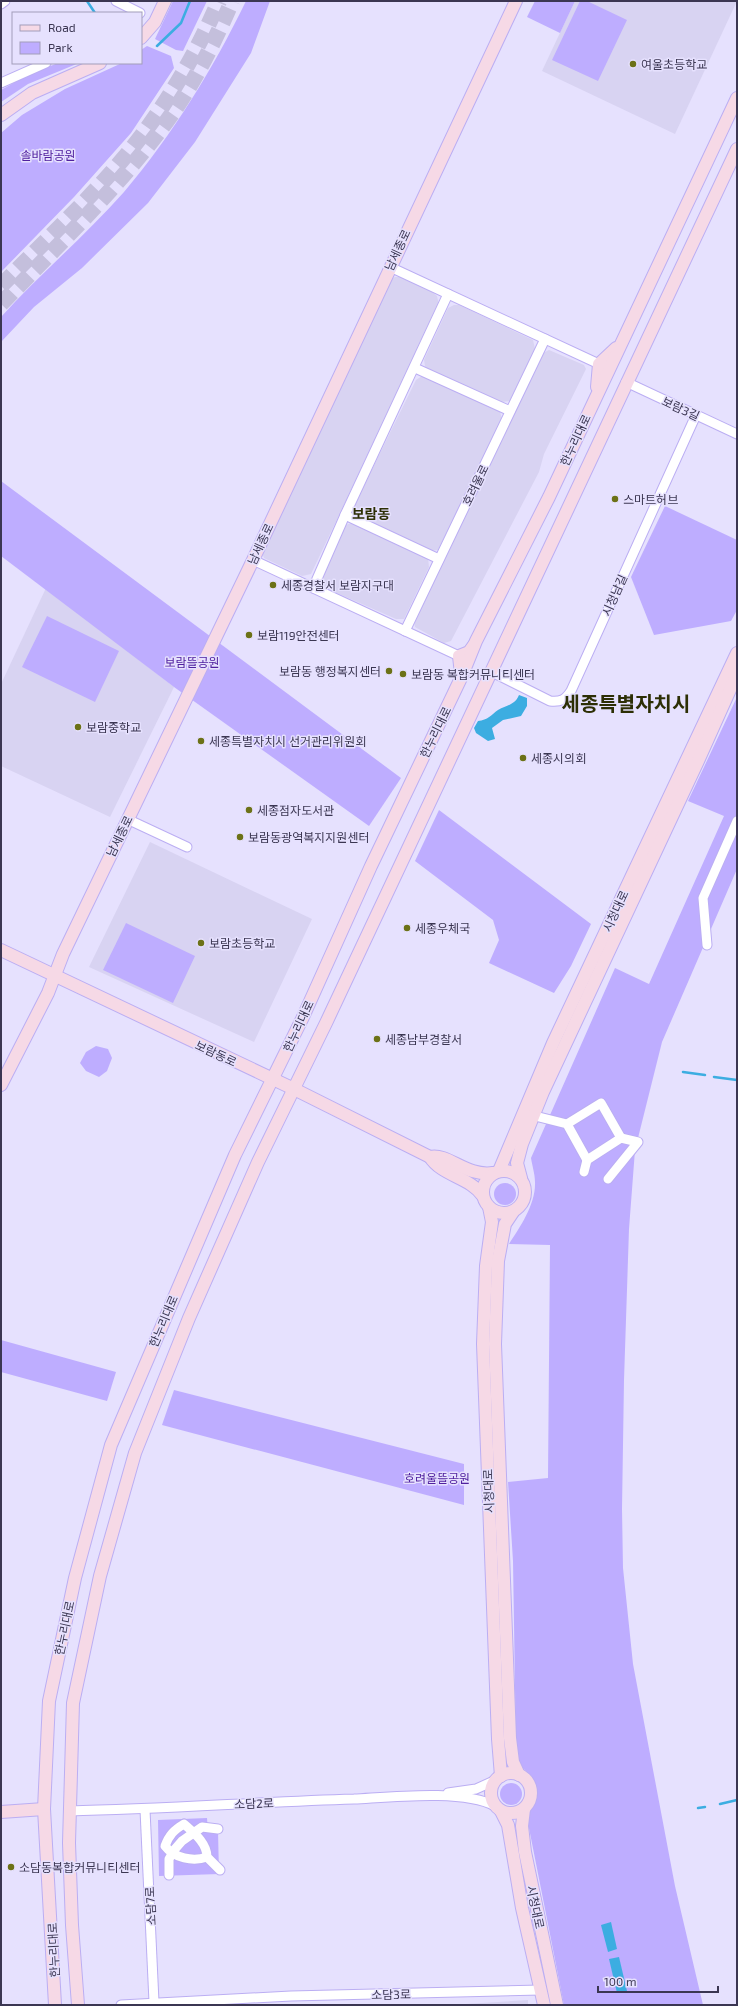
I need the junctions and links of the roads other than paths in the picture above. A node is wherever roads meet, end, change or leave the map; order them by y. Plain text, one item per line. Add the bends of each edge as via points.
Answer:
1 (5, 1) edge
2 (116, 1) edge
3 (165, 1) edge
4 (516, 1) edge
5 (1, 4) edge
6 (138, 12) edge
7 (142, 14) edge
8 (155, 22) junction
9 (142, 37) edge
10 (44, 64) edge
11 (98, 64) edge
12 (1, 82) edge
13 (737, 98) edge
14 (1, 115) edge
15 (737, 149) edge
16 (390, 267) junction
17 (448, 294) junction
18 (545, 339) junction
19 (622, 342) junction
20 (600, 364) junction
21 (415, 368) junction
22 (626, 382) junction
23 (595, 399) junction
24 (510, 410) junction
25 (696, 415) junction
26 (737, 434) edge
27 (345, 515) junction
28 (439, 559) junction
29 (252, 560) junction
30 (313, 588) junction
31 (405, 630) junction
32 (476, 641) junction
33 (737, 653) edge
34 (459, 656) junction
35 (490, 671) junction
36 (737, 674) edge
37 (461, 678) junction
38 (127, 819) junction
39 (737, 821) edge
40 (187, 847) dead end
41 (707, 945) dead end
42 (1, 950) edge
43 (53, 974) junction
44 (273, 1079) junction
45 (1, 1085) edge
46 (294, 1089) junction
47 (539, 1117) dead end
48 (567, 1124) junction
49 (621, 1138) junction
50 (430, 1157) junction
51 (587, 1160) junction
52 (496, 1172) junction
53 (584, 1172) dead end
54 (521, 1178) junction
55 (608, 1179) dead end
56 (483, 1196) junction
57 (489, 1207) junction
58 (513, 1212) junction
59 (519, 1775) junction
60 (499, 1778) junction
61 (439, 1796) junction
62 (498, 1808) junction
63 (44, 1809) junction
64 (524, 1809) junction
65 (145, 1810) junction
66 (69, 1811) junction
67 (1, 1812) edge
68 (218, 1829) dead end
69 (194, 1832) junction
70 (173, 1854) junction
71 (207, 1858) junction
72 (220, 1870) dead end
73 (169, 1875) dead end
74 (540, 1990) junction
75 (292, 2000) edge
76 (154, 2002) junction
77 (55, 2005) edge
78 (78, 2005) edge
79 (121, 2005) edge
80 (544, 2005) edge
81 (557, 2005) edge

1 - 5 street
2 - 6 street
3 - 8 street
4 - 16 street, 남세종로
7 - 8 street
8 - 9 street
10 - 12 street
11 - 14 street via 32,93
13 - 19 street, 한누리대로
15 - 22 street, 한누리대로
16 - 17 street
16 - 29 street, 남세종로
17 - 18 street
17 - 21 street
18 - 20 street
18 - 24 street, 호려울로
19 - 20 street
19 - 23 street, 한누리대로
20 - 23 street
21 - 24 street
21 - 27 street
22 - 25 street, 보람3길
22 - 35 street, 한누리대로
23 - 32 street, 한누리대로
24 - 28 street, 호려울로
25 - 26 street, 보람3길
25 - 35 street, 시청남길 via 566,698 560,702 550,701
27 - 28 street
27 - 30 street
28 - 31 street, 호려울로
29 - 30 street
29 - 38 street, 남세종로
30 - 31 street
31 - 34 street
32 - 34 street via 469,652
32 - 37 street, 한누리대로
33 - 52 street, 시청대로 via 553,1043
34 - 37 street
35 - 46 street, 한누리대로
36 - 54 street, 시청대로 via 543,1092 517,1163
37 - 44 street, 한누리대로
38 - 40 street
38 - 43 street, 남세종로
39 - 41 street via 703,898
42 - 43 street, 보람동로
43 - 44 street, 보람동로
43 - 45 street, 남세종로 via 48,993
44 - 46 street, 보람동로
44 - 63 street, 한누리대로 via 232,1163 111,1444 75,1578 49,1701
46 - 50 street, 보람동로
46 - 66 street, 한누리대로 via 258,1162 189,1318 135,1453 100,1576 73,1703
47 - 48 street
48 - 49 street via 602,1099
48 - 51 street
49 - 51 street
49 - 55 street via 638,1142
50 - 52 street via 438,1155 468,1171 483,1175
50 - 56 street via 435,1164 478,1188
51 - 53 street
52 - 54 street via 511,1172
52 - 56 street via 485,1183
54 - 58 street via 526,1190 525,1197 519,1208
56 - 57 street
57 - 58 street via 500,1213
57 - 60 street, 시청대로 via 492,1222 486,1266 483,1351
58 - 59 street, 시청대로 via 505,1224 498,1261 495,1344 510,1737 513,1762
59 - 60 street via 508,1773
59 - 64 street via 527,1781 531,1794 530,1801
60 - 61 street via 476,1789
60 - 62 street via 491,1793
61 - 62 street via 478,1798
61 - 65 street, 소담2로
62 - 64 street via 514,1813
62 - 74 street, 시청대로 via 508,1825 522,1908
63 - 67 street
63 - 77 street, 한누리대로
64 - 81 street, 시청대로 via 522,1826 525,1852
65 - 66 street, 소담2로
65 - 76 street, 소담7로
66 - 78 street, 한누리대로 via 68,1843
68 - 69 street via 202,1827
69 - 70 street via 182,1841
69 - 70 street via 184,1824 171,1834 165,1846
69 - 71 street via 207,1851
70 - 71 street via 193,1860
70 - 73 street via 169,1859
71 - 72 street
74 - 75 street, 소담3로
74 - 80 street, 시청대로
75 - 76 street, 소담3로
76 - 79 street, 소담3로

